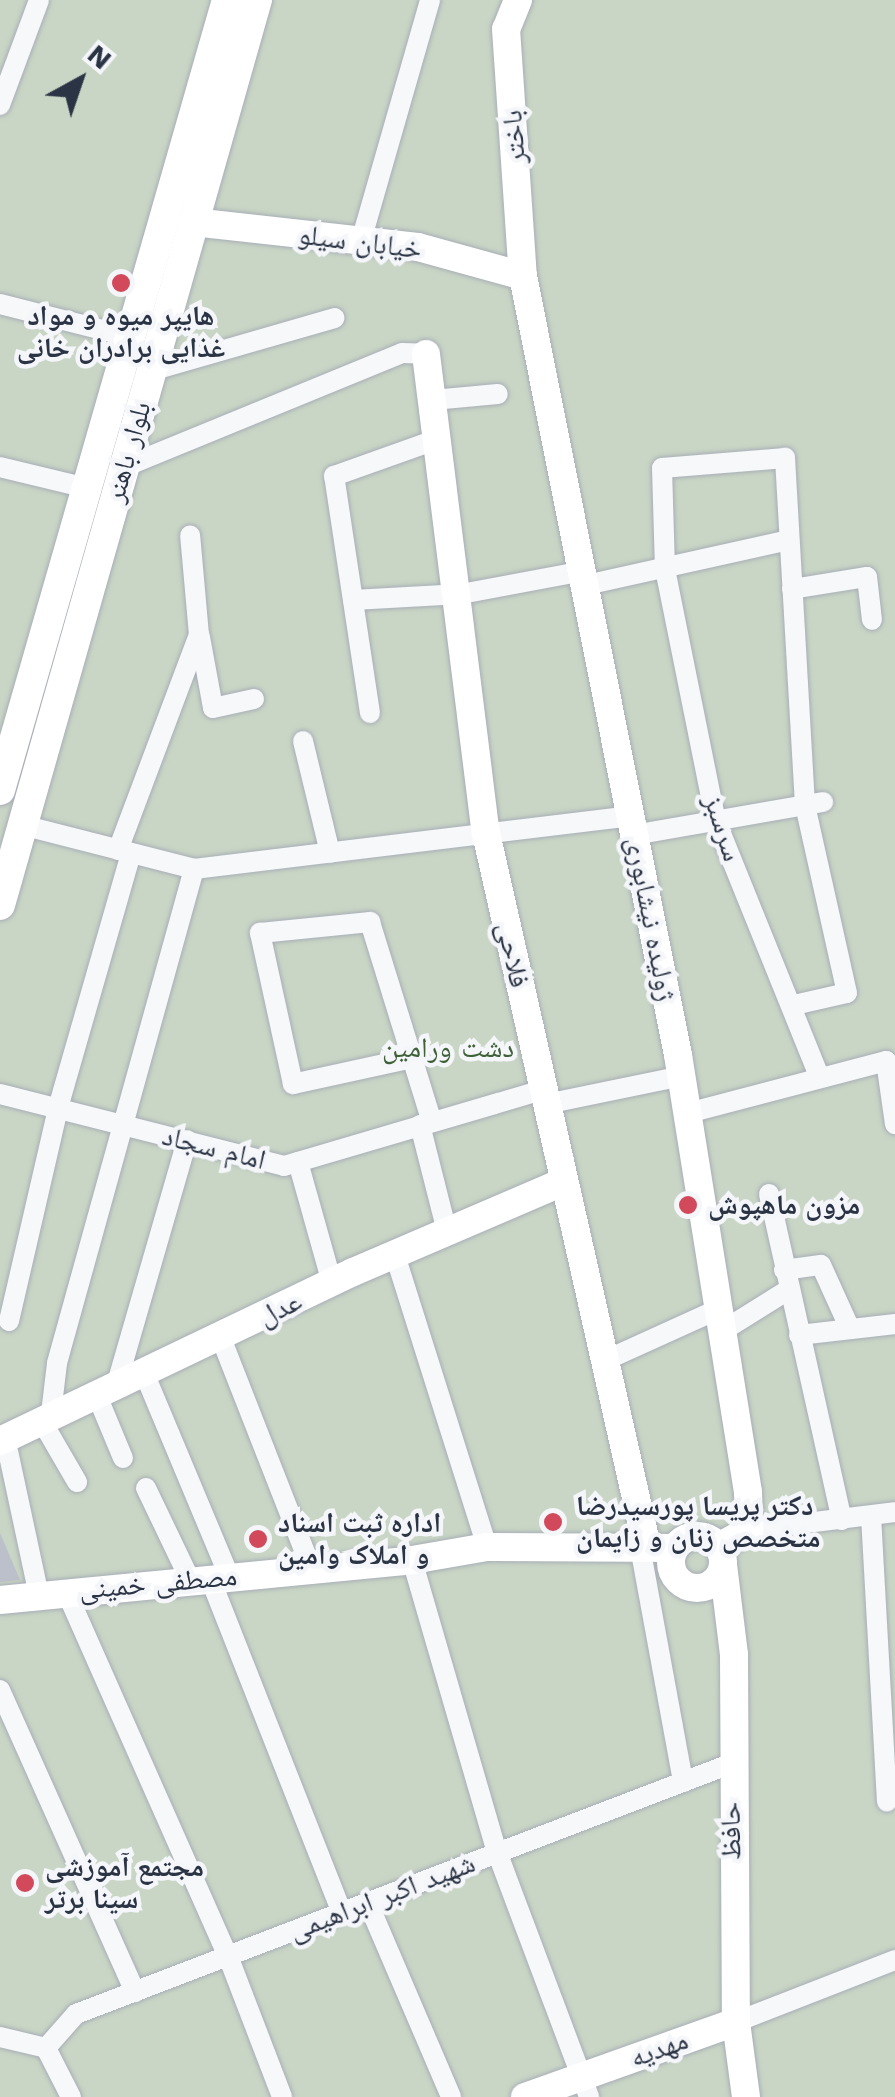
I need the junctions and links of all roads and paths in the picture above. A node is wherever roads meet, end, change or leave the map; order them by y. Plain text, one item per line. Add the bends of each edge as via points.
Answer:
1 (38, 0) edge
2 (226, 0) edge
3 (257, 0) edge
4 (430, 0) edge
5 (518, 0) edge
6 (0, 105) edge
7 (194, 222) junction
8 (361, 240) junction
9 (523, 276) junction
10 (0, 304) edge
11 (335, 318) dead end
12 (130, 336) junction
13 (426, 354) joint
14 (151, 372) junction
15 (498, 394) dead end
16 (433, 400) junction
17 (438, 439) junction
18 (0, 467) edge
19 (124, 467) junction
20 (86, 488) junction
21 (190, 535) dead end
22 (788, 540) junction
23 (666, 569) junction
24 (585, 578) junction
25 (792, 590) junction
26 (461, 594) junction
27 (353, 600) junction
28 (872, 620) dead end
29 (199, 635) junction
30 (254, 699) dead end
31 (370, 713) dead end
32 (303, 740) dead end
33 (0, 790) edge
34 (814, 804) junction
35 (716, 821) junction
36 (22, 825) junction
37 (632, 826) junction
38 (486, 833) junction
39 (125, 852) junction
40 (330, 853) junction
41 (194, 870) junction
42 (0, 904) edge
43 (794, 1004) junction
44 (412, 1058) junction
45 (682, 1076) junction
46 (819, 1076) junction
47 (0, 1094) edge
48 (544, 1097) junction
49 (58, 1108) junction
50 (688, 1114) junction
51 (426, 1124) junction
52 (895, 1124) edge
53 (124, 1125) junction
54 (187, 1140) junction
55 (298, 1162) junction
56 (563, 1182) junction
57 (769, 1194) dead end
58 (447, 1232) junction
59 (395, 1255) junction
60 (786, 1280) junction
61 (332, 1283) junction
62 (723, 1319) junction
63 (9, 1321) dead end
64 (895, 1324) edge
65 (850, 1329) junction
66 (799, 1335) junction
67 (221, 1338) junction
68 (604, 1361) junction
69 (145, 1375) junction
70 (106, 1394) junction
71 (47, 1424) junction
72 (4, 1446) edge
73 (123, 1458) dead end
74 (77, 1482) dead end
75 (146, 1488) dead end
76 (895, 1512) edge
77 (871, 1516) junction
78 (842, 1520) junction
79 (749, 1530) junction
80 (486, 1547) junction
81 (654, 1547) junction
82 (720, 1556) junction
83 (412, 1560) junction
84 (312, 1570) junction
85 (210, 1578) junction
86 (686, 1587) junction
87 (52, 1593) junction
88 (0, 1600) edge
89 (734, 1656) junction
90 (0, 1690) edge
91 (730, 1764) junction
92 (682, 1782) junction
93 (886, 1802) dead end
94 (497, 1852) junction
95 (368, 1903) junction
96 (342, 1912) junction
97 (228, 1956) junction
98 (895, 1960) edge
99 (135, 1992) junction
100 (736, 2022) junction
101 (0, 2037) edge
102 (46, 2048) junction
103 (585, 2087) edge
104 (72, 2097) edge
105 (282, 2097) edge
106 (451, 2097) edge
107 (525, 2097) edge
108 (746, 2097) edge

1 - 6 street
2 - 12 main road, بلوار باهنر
3 - 7 main road, بلوار باهنر
4 - 8 street
5 - 9 street, باختر via 506,29
7 - 8 street, خیابان سیلو
7 - 14 main road, بلوار باهنر
8 - 9 street, خیابان سیلو via 418,247
9 - 24 street, ژولیده نیشابوری
10 - 12 street
11 - 14 street
12 - 20 main road, بلوار باهنر
13 - 16 street, فلاحی
13 - 19 street via 402,352
14 - 19 main road, بلوار باهنر
15 - 16 street
16 - 17 street, فلاحی
17 - 26 street, فلاحی
17 - 27 street via 334,476
18 - 20 street
19 - 36 main road, بلوار باهنر
20 - 33 main road, بلوار باهنر
21 - 29 street
22 - 23 street
22 - 23 street, سرسبز via 785,458 662,468
22 - 25 street
23 - 24 street
23 - 35 street, سرسبز
24 - 26 street
24 - 37 street, ژولیده نیشابوری
25 - 28 street via 868,577
25 - 34 street
26 - 27 street
26 - 38 street, فلاحی
27 - 31 street
29 - 30 street via 213,708
29 - 39 street
32 - 40 street
34 - 35 street
34 - 43 street via 847,992
35 - 37 street
35 - 43 street, سرسبز
36 - 39 street
36 - 42 main road, بلوار باهنر
37 - 38 street
37 - 45 street, ژولیده نیشابوری
38 - 40 street
38 - 48 street, فلاحی
39 - 41 street
39 - 49 street
40 - 41 street
41 - 53 street
43 - 46 street, سرسبز
44 - 44 street via 370,922 260,932 293,1084
44 - 51 street
45 - 48 street, امام سجاد
45 - 50 street, ژولیده نیشابوری
46 - 50 street
46 - 52 street via 886,1061
47 - 49 street, امام سجاد
48 - 51 street, امام سجاد
48 - 56 street, فلاحی
49 - 53 street, امام سجاد
49 - 63 street
50 - 62 street, ژولیده نیشابوری
51 - 55 street, امام سجاد
51 - 58 street
53 - 54 street, امام سجاد
53 - 71 street via 57,1363
54 - 55 street, امام سجاد via 284,1166
54 - 70 street
55 - 61 street
56 - 58 street, عدل
56 - 68 street, فلاحی
57 - 60 street
58 - 59 street, عدل
59 - 61 street, عدل
59 - 80 street
60 - 62 street
60 - 65 street via 821,1265
60 - 66 street
61 - 67 street, عدل
62 - 68 street
62 - 79 street, ژولیده نیشابوری
64 - 65 street
65 - 66 street
66 - 78 street
67 - 69 street, عدل
67 - 84 street
68 - 81 street, فلاحی
69 - 70 street, عدل
69 - 85 street
70 - 71 street, عدل
70 - 73 street
71 - 72 street, عدل
71 - 74 street
72 - 87 street
75 - 85 street
76 - 77 street
77 - 78 street
77 - 93 street
78 - 79 street
79 - 82 street
80 - 81 street, مصطفی خمینی
80 - 83 street, مصطفی خمینی
81 - 82 street, مصطفی خمینی via 696,1536
81 - 86 street, فلاحی
81 - 92 street
82 - 86 street via 710,1585
82 - 89 street, حافظ
83 - 84 street, مصطفی خمینی
83 - 94 street
84 - 85 street, مصطفی خمینی
85 - 87 street, مصطفی خمینی
85 - 96 street
86 - 89 street, فلاحی
87 - 88 street, مصطفی خمینی
87 - 97 street
89 - 91 street, حافظ
90 - 99 street
91 - 92 street, شهید اکبر ابراهیمی
91 - 100 street, حافظ
92 - 94 street, شهید اکبر ابراهیمی
94 - 95 street, شهید اکبر ابراهیمی
94 - 103 street
95 - 96 street, شهید اکبر ابراهیمی
95 - 106 street
96 - 97 street, شهید اکبر ابراهیمی
97 - 99 street, شهید اکبر ابراهیمی
97 - 105 street
98 - 100 street
99 - 102 street, شهید اکبر ابراهیمی via 76,2014
100 - 103 street, مهدیه
100 - 108 street, حافظ
101 - 102 street
102 - 104 street
103 - 107 street, مهدیه

